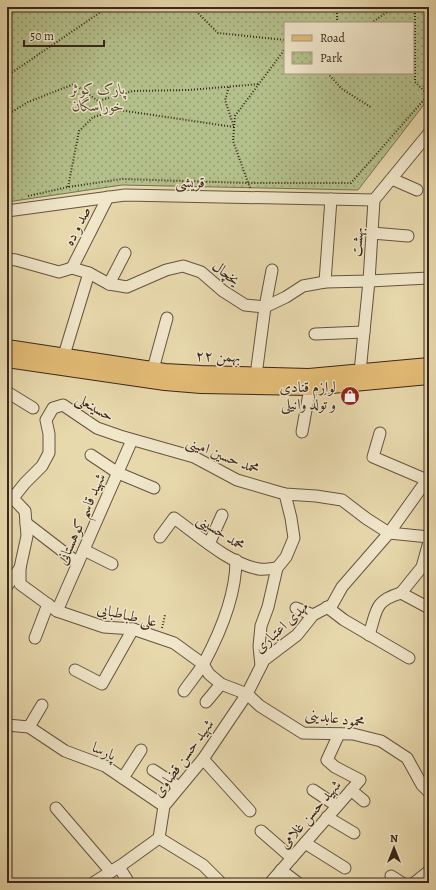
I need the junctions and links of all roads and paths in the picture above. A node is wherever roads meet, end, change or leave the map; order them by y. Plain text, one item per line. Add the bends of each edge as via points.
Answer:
1 (108, 7) edge
2 (192, 7) edge
3 (337, 7) edge
4 (395, 7) edge
5 (415, 7) edge
6 (337, 22) edge
7 (372, 22) edge
8 (284, 40) edge
9 (284, 50) edge
10 (330, 74) edge
11 (7, 76) edge
12 (259, 84) junction
13 (229, 87) junction
14 (428, 94) edge
15 (372, 108) dead end
16 (7, 126) edge
17 (234, 127) junction
18 (429, 133) edge
19 (424, 147) edge
20 (392, 179) junction
21 (248, 183) junction
22 (68, 187) junction
23 (417, 190) dead end
24 (108, 197) junction
25 (22, 198) dead end
26 (254, 198) junction
27 (331, 199) junction
28 (374, 200) junction
29 (7, 211) edge
30 (372, 233) junction
31 (408, 236) dead end
32 (125, 253) dead end
33 (7, 259) edge
34 (72, 268) junction
35 (272, 270) dead end
36 (89, 273) junction
37 (429, 278) edge
38 (369, 281) junction
39 (325, 282) junction
40 (109, 284) junction
41 (265, 307) junction
42 (167, 318) dead end
43 (364, 332) junction
44 (315, 334) dead end
45 (7, 347) edge
46 (64, 355) junction
47 (7, 360) edge
48 (429, 365) edge
49 (153, 369) junction
50 (360, 372) junction
51 (256, 375) junction
52 (429, 377) edge
53 (235, 380) junction
54 (310, 388) junction
55 (7, 392) edge
56 (33, 408) dead end
57 (302, 432) dead end
58 (380, 433) dead end
59 (132, 440) junction
60 (91, 455) dead end
61 (118, 473) junction
62 (428, 478) edge
63 (154, 488) dead end
64 (285, 494) junction
65 (10, 495) edge
66 (222, 515) dead end
67 (26, 523) junction
68 (389, 533) junction
69 (160, 537) dead end
70 (429, 537) edge
71 (429, 542) edge
72 (209, 544) junction
73 (84, 550) junction
74 (236, 560) junction
75 (78, 563) junction
76 (112, 564) dead end
77 (20, 568) junction
78 (277, 568) junction
79 (7, 586) edge
80 (401, 593) junction
81 (48, 604) junction
82 (327, 607) junction
83 (296, 608) dead end
84 (429, 608) edge
85 (57, 611) junction
86 (165, 615) dead end
87 (313, 615) junction
88 (133, 629) junction
89 (369, 635) junction
90 (159, 637) junction
91 (35, 638) dead end
92 (409, 658) dead end
93 (203, 664) junction
94 (261, 666) junction
95 (75, 670) dead end
96 (221, 684) junction
97 (184, 691) dead end
98 (247, 694) junction
99 (206, 702) dead end
100 (42, 705) dead end
101 (7, 725) edge
102 (29, 727) junction
103 (339, 734) junction
104 (141, 750) dead end
105 (203, 759) junction
106 (153, 770) dead end
107 (123, 778) junction
108 (179, 787) junction
109 (313, 790) dead end
110 (351, 790) junction
111 (429, 792) edge
112 (364, 801) dead end
113 (164, 806) junction
114 (336, 806) junction
115 (56, 808) dead end
116 (250, 811) dead end
117 (327, 817) junction
118 (262, 831) dead end
119 (354, 833) dead end
120 (159, 838) junction
121 (305, 843) junction
122 (292, 858) junction
123 (345, 868) dead end
124 (115, 869) junction
125 (281, 870) junction
126 (429, 871) edge
127 (391, 876) dead end
128 (94, 883) edge
129 (129, 883) edge
130 (221, 883) edge
131 (270, 883) edge
132 (298, 883) edge
133 (402, 883) edge
134 (414, 883) edge

1 - 11 path
2 - 8 path via 218,33
3 - 6 path
4 - 7 path
5 - 14 path via 415,82
9 - 12 path
10 - 15 path via 342,89
12 - 13 path
12 - 17 path via 235,116
13 - 16 path via 133,91 98,101 74,84 28,102 12,112
13 - 17 path via 225,100
14 - 21 path via 351,183
17 - 21 path via 233,141
17 - 22 path via 119,110 93,116 79,131
18 - 19 street
19 - 20 street
20 - 23 street
20 - 28 street
21 - 22 path via 122,180
21 - 26 path
22 - 25 path
24 - 26 street, قریشی via 125,195
24 - 29 street, قریشی
24 - 34 street, صد و ده
26 - 27 street, قریشی
27 - 28 street, قریشی
27 - 39 street
28 - 30 street, بهشت
30 - 31 street
30 - 38 street, بهشت
32 - 40 street
33 - 34 street, یخچال via 59,272
34 - 36 street, یخچال
35 - 41 street
36 - 40 street, یخچال
36 - 46 street
37 - 38 street
38 - 39 street
38 - 43 street, بهشت
39 - 41 street via 303,286 286,298
40 - 41 street, یخچال via 127,287 166,270 183,266 201,272 246,305
41 - 51 street
42 - 49 street
43 - 44 street
43 - 50 street, بهشت
45 - 46 main road, ۲۲ بهمن
46 - 49 main road, ۲۲ بهمن
47 - 53 main road, ۲۲ بهمن via 165,383
48 - 50 main road, ۲۲ بهمن
49 - 53 main road, ۲۲ بهمن via 201,373
50 - 51 main road, ۲۲ بهمن via 309,376
51 - 53 main road, ۲۲ بهمن
52 - 54 main road, ۲۲ بهمن
53 - 54 main road, ۲۲ بهمن
54 - 57 street
55 - 56 street
58 - 62 street via 373,457
59 - 61 street, شهید قاسم کوهستانی
59 - 64 street, محمد حسین امینی via 194,457 237,480
59 - 65 street, حسینعلی via 97,428 63,405 53,408 46,420 49,453 42,466
60 - 61 street
61 - 63 street
61 - 73 street, شهید قاسم کوهستانی
62 - 68 street, مهدی اعتباری
64 - 68 street, محمد حسین امینی via 342,500
64 - 78 street via 294,538 286,557
65 - 67 street, علی طباطبایی via 25,511
66 - 72 street
67 - 75 street
67 - 77 street, علی طباطبایی via 27,536
68 - 70 street
68 - 82 street, مهدی اعتباری via 342,588 332,605
69 - 72 street, محمد حسینی via 174,518
71 - 80 street via 422,567
72 - 74 street, محمد حسینی
73 - 75 street, شهید قاسم کوهستانی
73 - 76 street
74 - 78 street, محمد حسینی via 259,569
74 - 93 street via 233,587 218,632
75 - 85 street, شهید قاسم کوهستانی
77 - 79 street
77 - 81 street, علی طباطبایی via 20,584
78 - 94 street via 261,626
80 - 84 street
80 - 89 street via 388,597 378,606
81 - 85 street, علی طباطبایی
81 - 91 street
82 - 87 street, مهدی اعتباری
82 - 89 street
83 - 87 street
85 - 88 street, علی طباطبایی via 104,627
86 - 90 path
87 - 94 street, مهدی اعتباری via 297,635 264,660
88 - 90 street, علی طباطبایی
88 - 95 street via 102,684
89 - 92 street
90 - 93 street, علی طباطبایی via 174,643
93 - 96 street, علی طباطبایی via 209,674
93 - 97 street
94 - 98 street, مهدی اعتباری
96 - 98 street, علی طباطبایی
96 - 99 street
98 - 103 street, محمود عابدینی via 260,706 303,732
98 - 105 street, شهید حسن قضاوی
100 - 102 street
101 - 102 street
102 - 107 street, پارسا via 65,751 105,766
103 - 110 street, شهید حسن غلامی via 327,760 335,768 360,780
103 - 111 street, محمود عابدینی via 353,734 381,741 407,758 422,785
104 - 107 street
105 - 108 street, شهید حسن قضاوی
105 - 116 street
106 - 108 street
107 - 113 street, پارسا
108 - 113 street, شهید حسن قضاوی
109 - 114 street
110 - 112 street
110 - 114 street, شهید حسن غلامی
113 - 120 street, شهید حسن قضاوی
114 - 117 street, شهید حسن غلامی
115 - 124 street
117 - 119 street
117 - 121 street, شهید حسن غلامی
118 - 122 street
120 - 124 street
120 - 130 street via 203,865
121 - 122 street, شهید حسن غلامی
121 - 123 street
122 - 125 street, شهید حسن غلامی
124 - 128 street
124 - 129 street
125 - 131 street, شهید حسن غلامی
125 - 132 street
126 - 134 street
127 - 133 street

